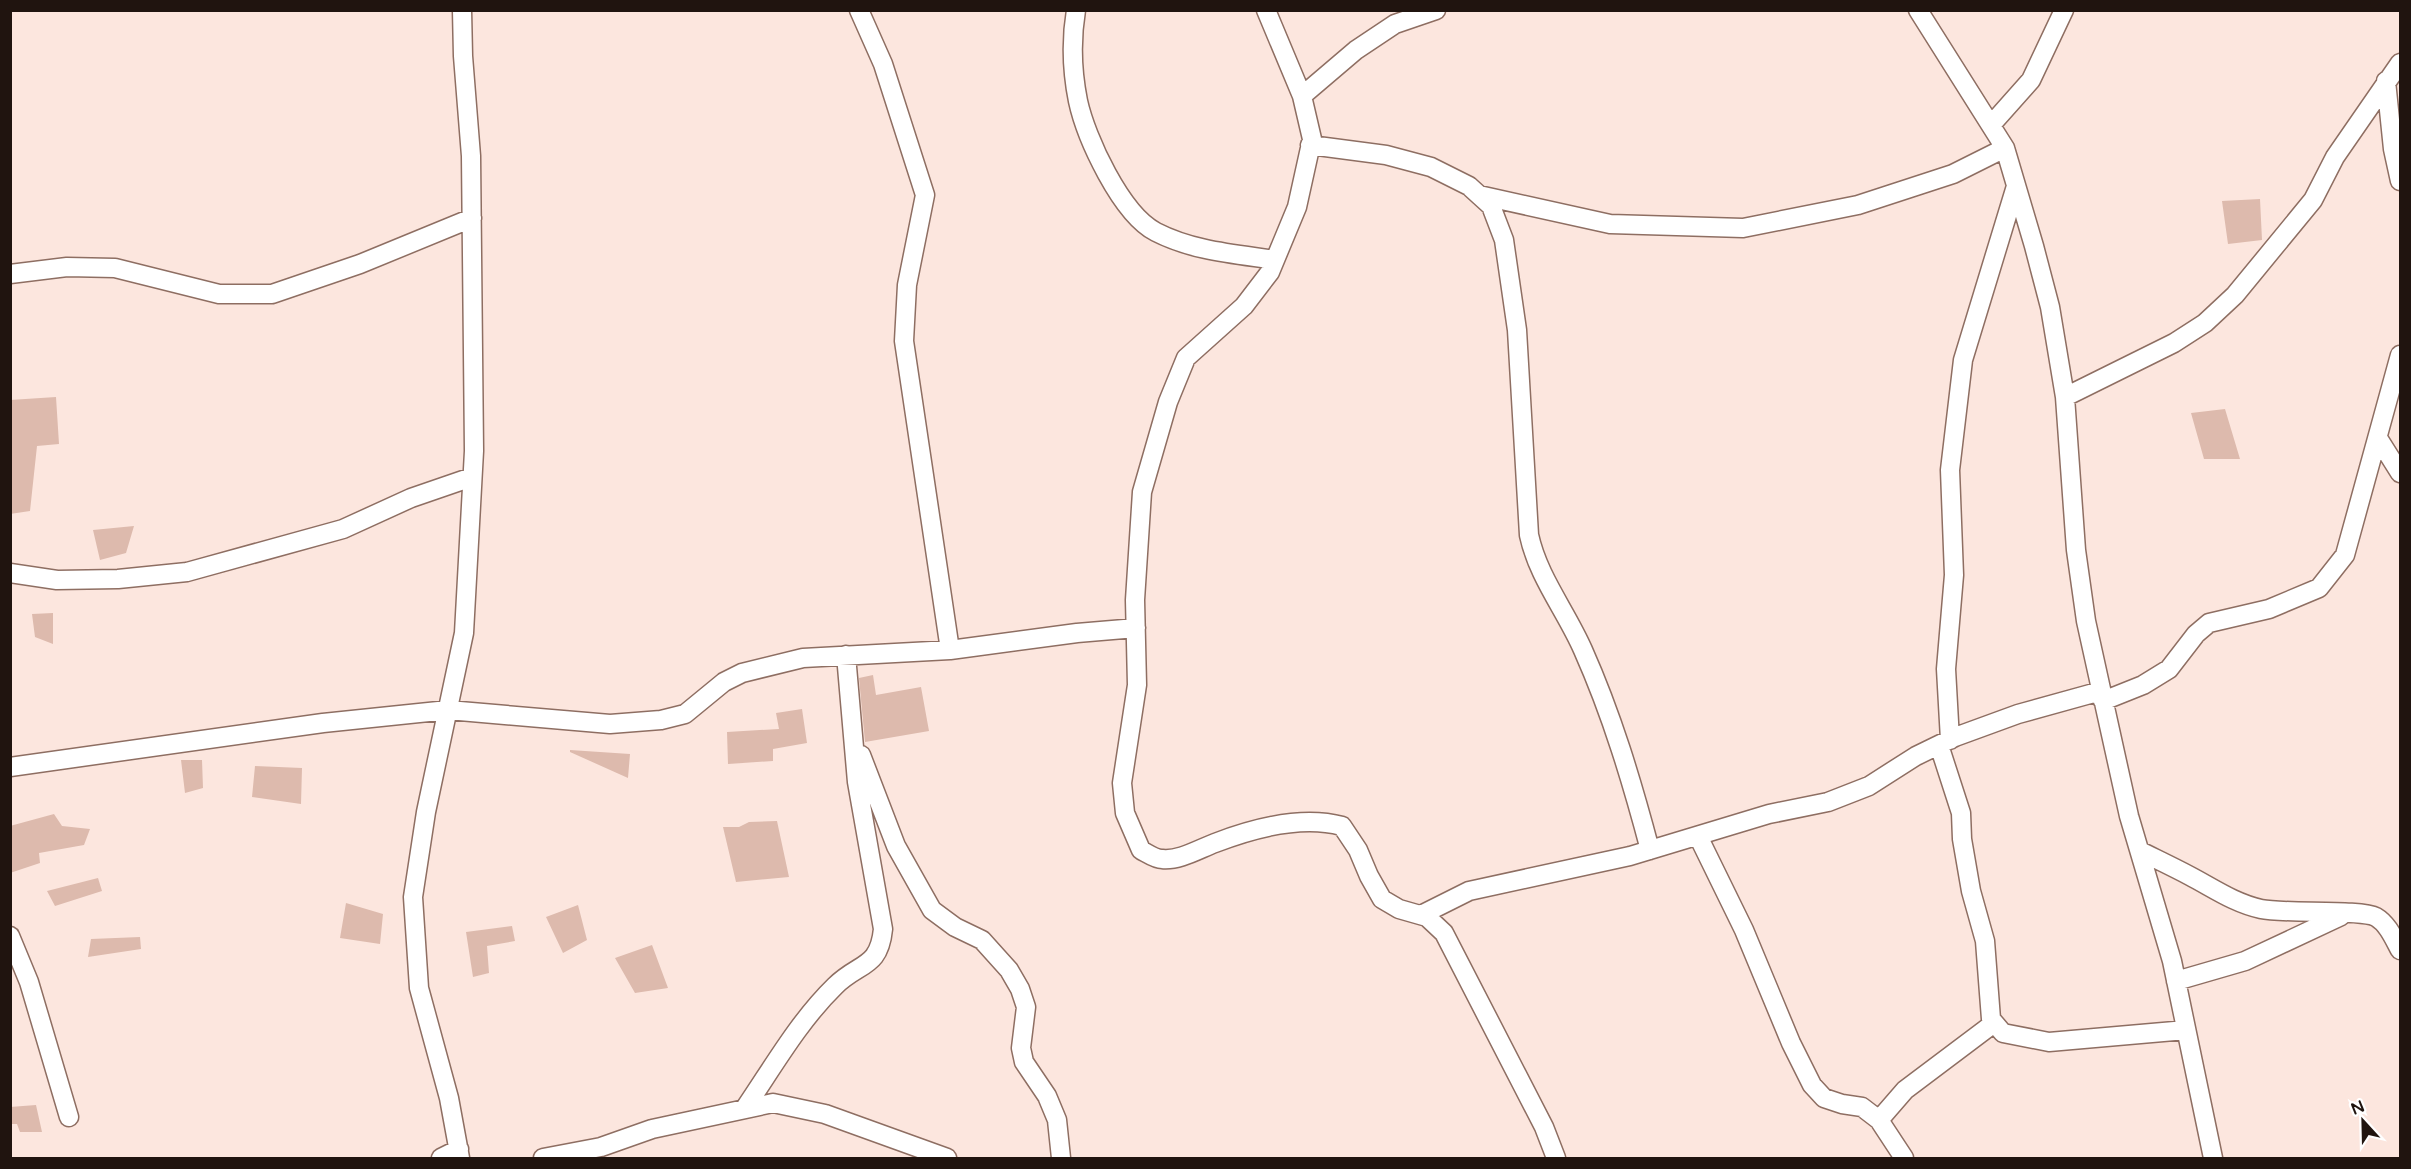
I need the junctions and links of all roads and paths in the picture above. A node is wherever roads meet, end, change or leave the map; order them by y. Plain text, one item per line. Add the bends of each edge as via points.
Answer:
1 (462, 10) edge
2 (859, 10) edge
3 (1076, 10) edge
4 (1266, 10) edge
5 (1436, 10) edge
6 (1918, 10) edge
7 (2064, 10) edge
8 (2400, 63) edge
9 (2386, 81) junction
10 (1302, 96) junction
11 (1991, 125) junction
12 (1310, 145) junction
13 (2005, 148) junction
14 (2400, 181) edge
15 (2016, 186) junction
16 (1479, 195) junction
17 (472, 218) junction
18 (1275, 260) junction
19 (10, 274) edge
20 (2400, 355) edge
21 (2065, 396) junction
22 (2378, 438) junction
23 (2400, 472) edge
24 (472, 477) junction
25 (10, 573) edge
26 (1136, 628) junction
27 (950, 650) junction
28 (846, 655) junction
29 (2102, 696) junction
30 (448, 710) junction
31 (853, 734) junction
32 (1945, 742) junction
33 (10, 767) edge
34 (1698, 836) junction
35 (1650, 850) junction
36 (2140, 851) junction
37 (2347, 913) junction
38 (1421, 915) junction
39 (10, 936) edge
40 (2400, 950) edge
41 (2176, 981) junction
42 (1994, 1023) junction
43 (2186, 1030) junction
44 (745, 1108) junction
45 (69, 1117) dead end
46 (1880, 1120) junction
47 (612, 1151) edge
48 (460, 1154) edge
49 (441, 1158) edge
50 (543, 1158) edge
51 (947, 1158) edge
52 (1061, 1158) edge
53 (1556, 1158) edge
54 (1904, 1158) edge
55 (2213, 1158) edge

1 - 17 street
2 - 27 street via 883,64 924,195 907,285 904,341
3 - 18 street via 1072,37 1078,102 1096,149 1126,205 1154,231 1202,249
4 - 10 street
5 - 10 street via 1395,24 1356,50
6 - 11 street
7 - 11 street via 2031,80
8 - 9 street
9 - 14 street
9 - 21 street via 2335,157 2313,200 2235,296 2205,323 2174,343
10 - 12 street
11 - 13 street
12 - 16 street via 1386,155 1431,167
12 - 18 street via 1297,207
13 - 15 street
13 - 16 street via 1953,174 1858,205 1743,228 1610,224
15 - 21 street via 2050,307
15 - 32 street via 1963,360 1950,470 1954,575
16 - 35 street via 1491,206 1504,240 1517,330 1528,535 1534,560 1582,648 1608,710
17 - 19 street via 360,264 272,294 219,294 115,268 67,267
17 - 24 street
18 - 26 street via 1244,306 1186,358 1168,402 1142,492
20 - 22 street
21 - 29 street via 2076,549
22 - 23 street
22 - 29 street via 2345,555 2319,588 2269,609 2209,623 2169,669 2143,685
24 - 25 street via 301,543 187,572 57,580
24 - 30 street via 464,633
26 - 27 street
26 - 38 street via 1137,685 1122,783 1125,813 1141,850 1161,859 1183,856 1292,822 1320,820 1342,826 1382,899
27 - 28 street
28 - 30 street via 803,658 742,673 724,681 685,714 661,720 610,724
28 - 31 street
29 - 32 street via 2018,714
29 - 36 street
30 - 33 street via 311,724
30 - 48 street via 413,897 418,988 449,1098
31 - 44 street via 865,834 883,929 881,948 870,962 837,984 816,1008
31 - 52 street via 896,846 932,910 982,940 1020,989 1026,1007 1021,1048 1024,1062 1047,1096 1056,1120
32 - 34 street via 1869,786 1828,802 1769,814
32 - 42 street via 1961,813 1971,891 1985,941
34 - 35 street
34 - 46 street via 1812,1085 1824,1098 1862,1107
35 - 38 street via 1469,891
36 - 37 street via 2224,896 2260,909
36 - 41 street
37 - 40 street via 2375,917
37 - 41 street via 2245,961
38 - 53 street via 1444,933 1544,1127
39 - 45 street via 29,982
41 - 43 street
42 - 43 street via 2003,1033 2049,1042
42 - 46 street via 1905,1090
43 - 55 street
44 - 47 street via 652,1129
44 - 51 street via 773,1103 792,1106
46 - 54 street
47 - 50 street
48 - 49 street

